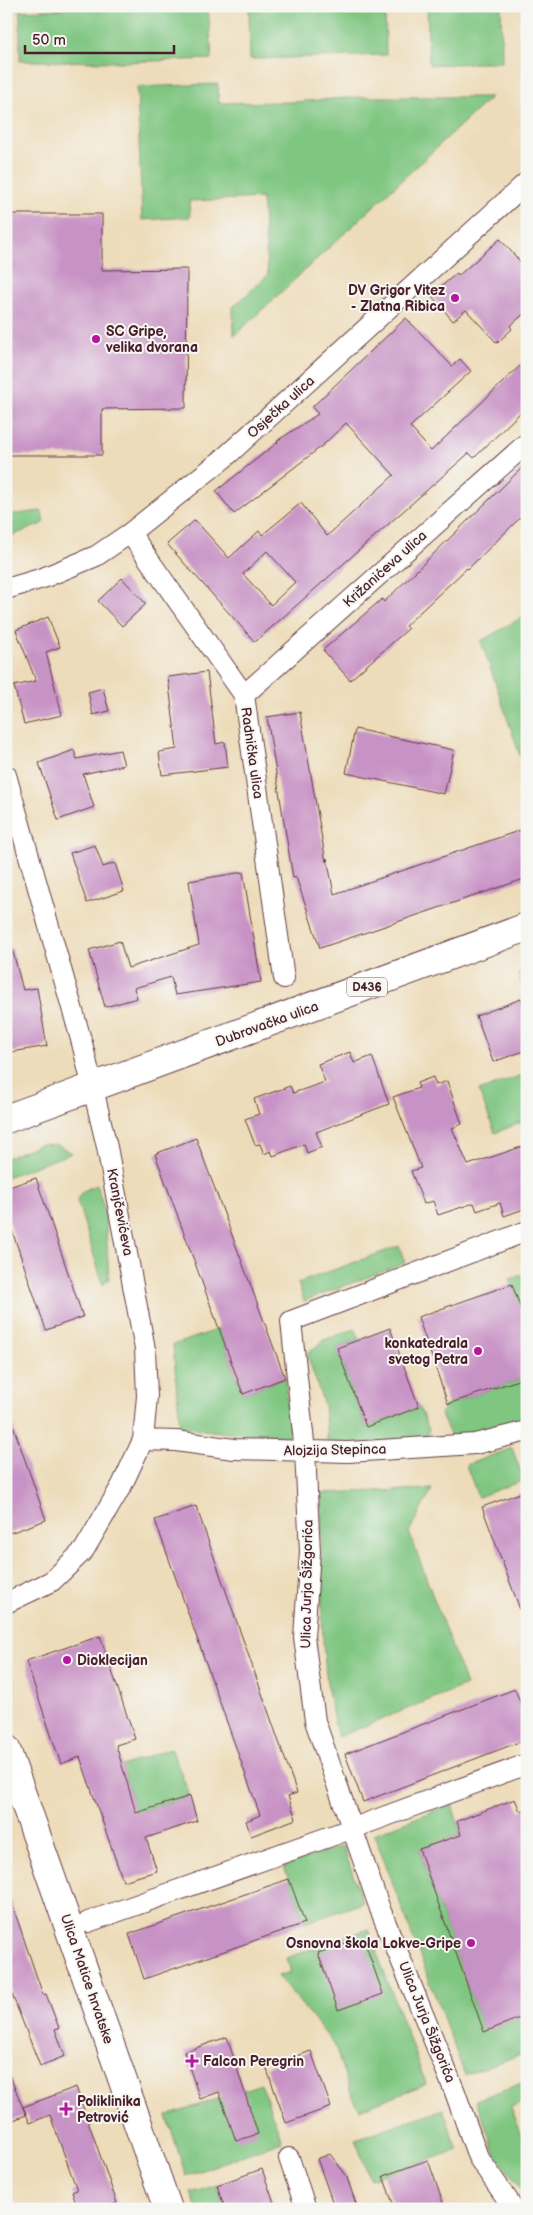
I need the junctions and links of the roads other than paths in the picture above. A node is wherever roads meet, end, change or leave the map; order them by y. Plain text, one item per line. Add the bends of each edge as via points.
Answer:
1 (527, 182) edge
2 (527, 443) edge
3 (130, 533) junction
4 (6, 589) edge
5 (244, 695) junction
6 (6, 775) edge
7 (527, 928) edge
8 (284, 978) dead end
9 (94, 1088) junction
10 (6, 1120) edge
11 (527, 1231) edge
12 (527, 1431) edge
13 (143, 1440) junction
14 (305, 1452) junction
15 (6, 1603) edge
16 (6, 1749) edge
17 (527, 1764) edge
18 (351, 1829) junction
19 (88, 1922) dead end
20 (289, 2158) dead end
21 (168, 2209) edge
22 (306, 2209) edge
23 (514, 2209) edge

1 - 3 street, Osječka ulica via 240,444
2 - 5 street, Križanićeva ulica
3 - 4 street, Osječka ulica via 96,556 44,578
3 - 5 street, Radnička ulica
5 - 8 street, Radnička ulica
6 - 9 street, Kranjčevićeva
7 - 9 main road, Dubrovačka ulica / D436
9 - 10 main road, Dubrovačka ulica / D436
9 - 13 street, Kranjčevićeva via 145,1349 147,1396
11 - 14 street, Ulica Jurja Šižgorića via 291,1321
12 - 14 street, Alojzija Stepinca via 475,1444
13 - 14 street, Alojzija Stepinca
13 - 15 street, Kranjčevićeva via 122,1485 84,1550 52,1581
14 - 18 street, Ulica Jurja Šižgorića via 310,1552 304,1637 315,1721
16 - 21 main road, Ulica Matice hrvatske
17 - 18 street
18 - 19 street
18 - 23 street, Ulica Jurja Šižgorića via 478,2157
20 - 22 street

